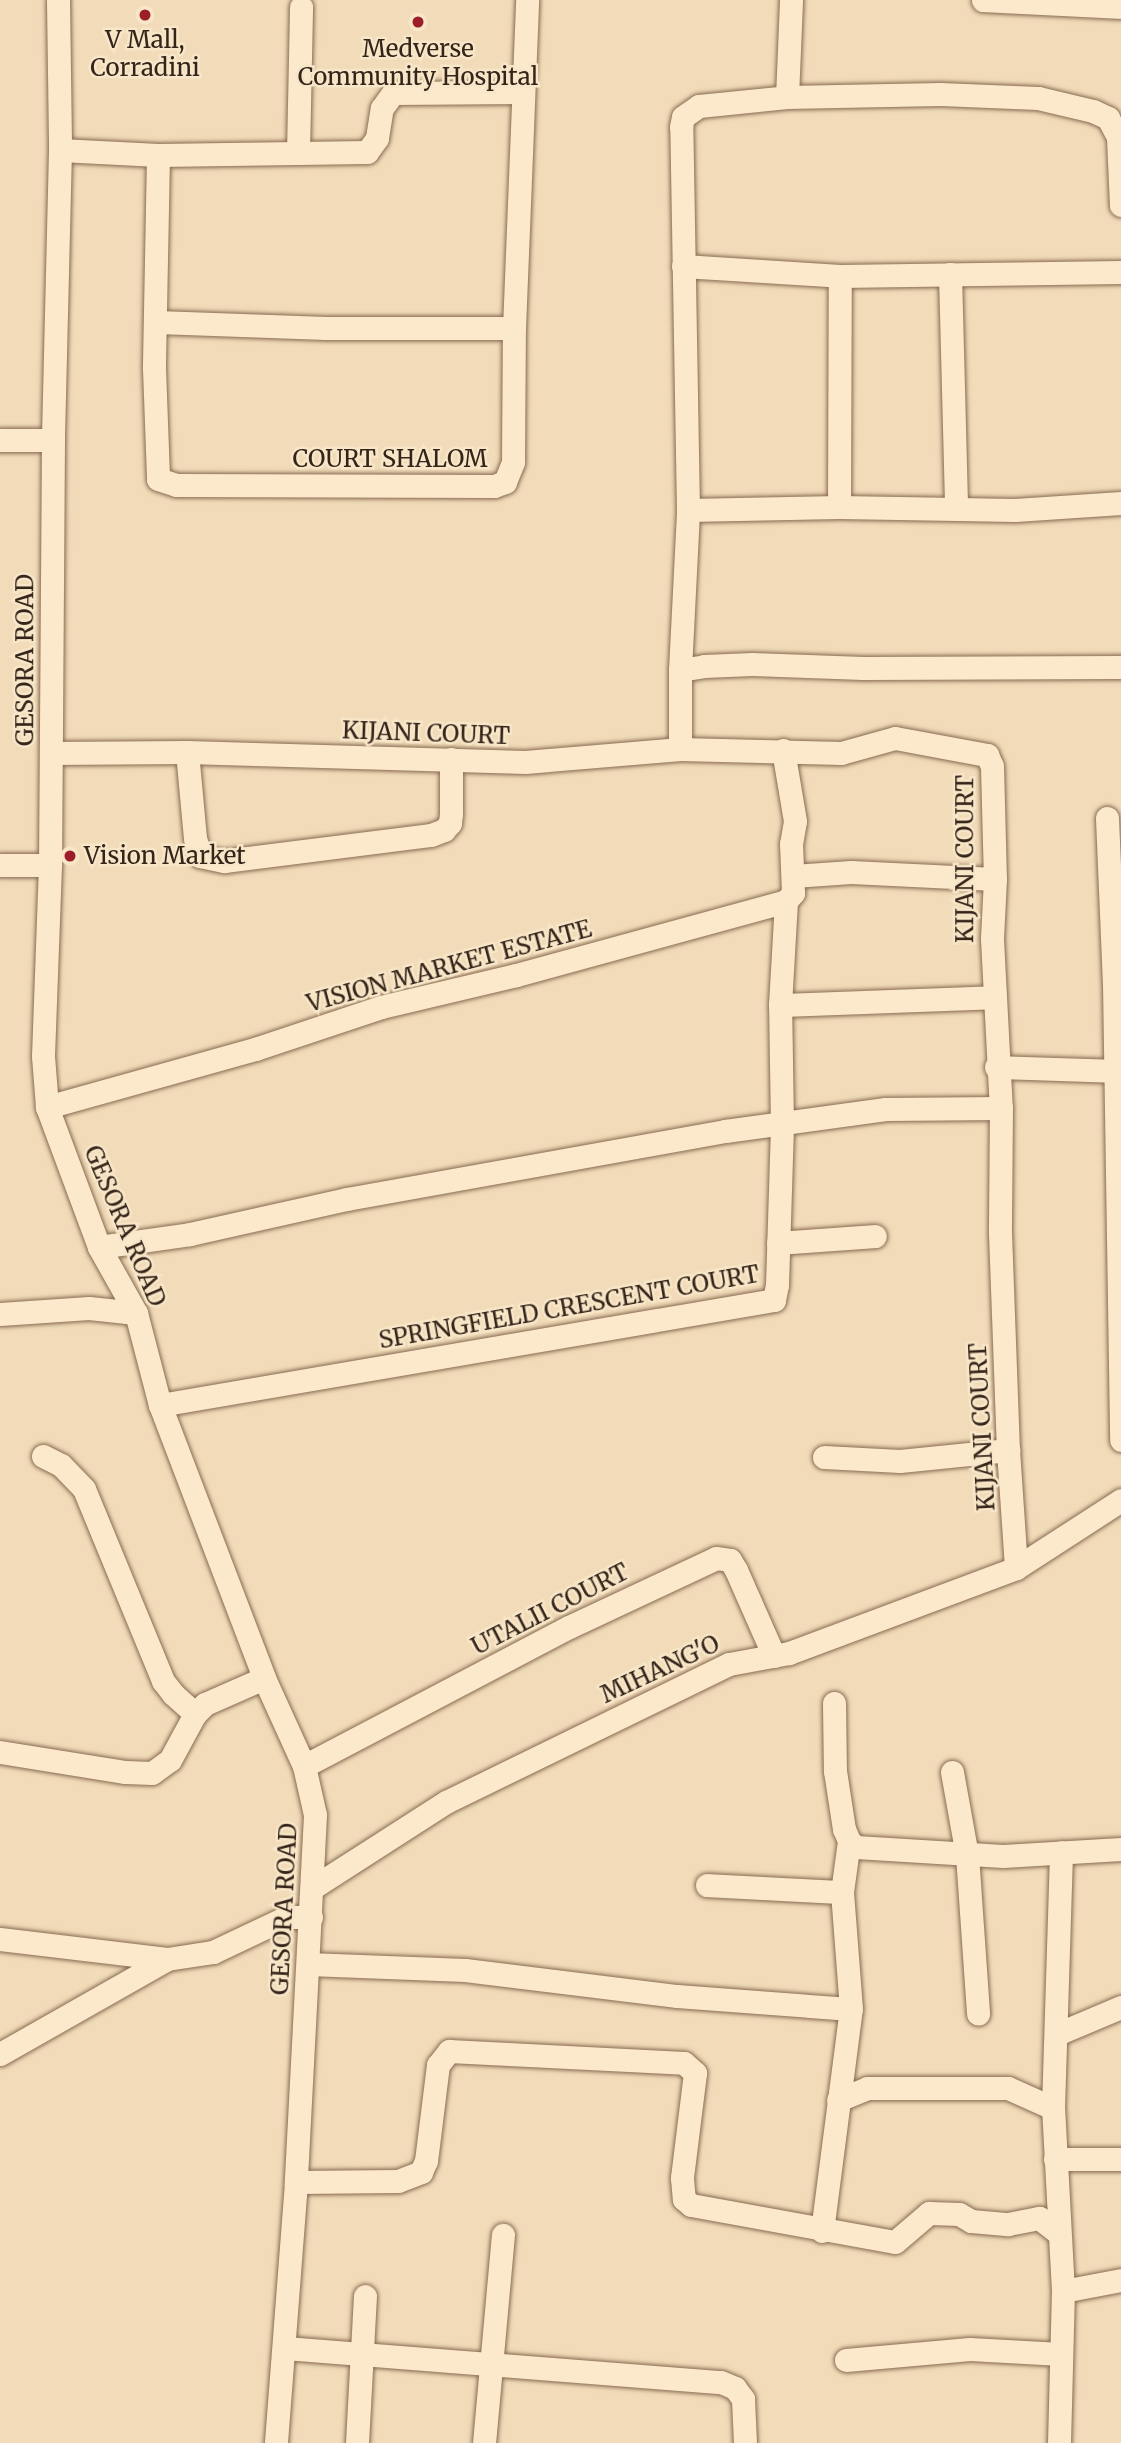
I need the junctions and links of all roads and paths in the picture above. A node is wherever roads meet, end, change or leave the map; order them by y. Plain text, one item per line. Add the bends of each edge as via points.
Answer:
1 (58, 0) edge
2 (527, 0) edge
3 (791, 0) edge
4 (983, 0) edge
5 (301, 7) dead end
6 (1121, 7) edge
7 (523, 92) junction
8 (787, 97) junction
9 (60, 149) junction
10 (298, 153) junction
11 (158, 155) junction
12 (1121, 205) edge
13 (683, 266) junction
14 (1121, 272) edge
15 (950, 274) junction
16 (839, 276) junction
17 (157, 322) junction
18 (514, 328) junction
19 (0, 440) edge
20 (53, 440) junction
21 (1121, 503) edge
22 (839, 507) junction
23 (957, 508) junction
24 (688, 510) junction
25 (1121, 667) edge
26 (680, 670) junction
27 (680, 749) junction
28 (783, 750) junction
29 (187, 752) junction
30 (51, 753) junction
31 (451, 759) junction
32 (1107, 817) dead end
33 (0, 864) edge
34 (50, 865) junction
35 (793, 876) junction
36 (995, 879) junction
37 (786, 901) junction
38 (1118, 983) edge
39 (995, 998) junction
40 (780, 1005) junction
41 (996, 1067) junction
42 (1115, 1071) junction
43 (47, 1107) junction
44 (1001, 1108) junction
45 (782, 1126) junction
46 (875, 1236) dead end
47 (778, 1243) junction
48 (99, 1247) junction
49 (136, 1313) junction
50 (0, 1314) edge
51 (160, 1405) junction
52 (1121, 1440) edge
53 (1008, 1450) junction
54 (43, 1457) dead end
55 (824, 1457) dead end
56 (1121, 1500) edge
57 (1016, 1568) junction
58 (774, 1656) junction
59 (264, 1678) junction
60 (834, 1703) dead end
61 (195, 1714) junction
62 (0, 1752) edge
63 (304, 1766) junction
64 (951, 1772) dead end
65 (849, 1841) junction
66 (1121, 1849) edge
67 (1061, 1852) junction
68 (967, 1855) junction
69 (707, 1885) dead end
70 (312, 1888) junction
71 (842, 1892) junction
72 (311, 1917) junction
73 (0, 1939) edge
74 (167, 1959) junction
75 (308, 1964) junction
76 (1121, 2007) edge
77 (851, 2008) junction
78 (978, 2014) dead end
79 (1057, 2034) junction
80 (0, 2054) edge
81 (838, 2101) junction
82 (1053, 2108) junction
83 (1055, 2159) junction
84 (1121, 2160) edge
85 (296, 2182) junction
86 (821, 2231) junction
87 (1058, 2234) junction
88 (503, 2235) dead end
89 (1121, 2280) edge
90 (1063, 2291) junction
91 (365, 2296) dead end
92 (285, 2348) junction
93 (361, 2354) junction
94 (1061, 2354) junction
95 (846, 2360) dead end
96 (493, 2364) junction
97 (276, 2443) edge
98 (357, 2443) edge
99 (484, 2443) edge
100 (745, 2443) edge
101 (1059, 2443) edge

1 - 9 street, GESORA ROAD
2 - 7 street, COURT SHALOM
3 - 8 street
4 - 6 street
5 - 10 street
7 - 10 street via 393,93 382,108 377,138 366,152
7 - 18 street, COURT SHALOM
8 - 12 street via 940,94 1038,98 1093,111 1108,118 1118,137
8 - 13 street via 699,106 683,117
9 - 11 street
9 - 20 street, GESORA ROAD
10 - 11 street
11 - 17 street, COURT SHALOM
13 - 16 street
13 - 24 street
14 - 15 street
15 - 16 street
15 - 23 street
16 - 22 street
17 - 18 street
17 - 18 street, COURT SHALOM via 156,473 163,483 176,485 494,486 505,482 513,462
19 - 20 street
20 - 30 street, GESORA ROAD
21 - 23 street via 1015,510
22 - 23 street
22 - 24 street
24 - 26 street
25 - 26 street via 752,664
26 - 27 street
27 - 28 street, KIJANI COURT
27 - 31 street, KIJANI COURT via 525,762
28 - 35 street, SPRINGFIELD CRESCENT COURT via 795,821
28 - 36 street, KIJANI COURT via 841,753 895,738 987,755 992,766
29 - 30 street, KIJANI COURT
29 - 31 street, KIJANI COURT
29 - 31 street via 200,856 224,861 443,830 450,823
30 - 34 street, GESORA ROAD
32 - 38 street
33 - 34 street
34 - 43 street, GESORA ROAD via 43,1056
35 - 36 street via 851,872
35 - 37 street, SPRINGFIELD CRESCENT COURT via 793,893
36 - 39 street, KIJANI COURT
37 - 40 street, SPRINGFIELD CRESCENT COURT
37 - 43 street, VISION MARKET ESTATE via 381,1007 255,1049
38 - 42 street
39 - 40 street
39 - 41 street, KIJANI COURT
40 - 45 street, SPRINGFIELD CRESCENT COURT
41 - 42 street
41 - 44 street, KIJANI COURT
42 - 52 street
43 - 48 street, GESORA ROAD
44 - 45 street via 885,1109
44 - 53 street, KIJANI COURT via 1000,1233
45 - 47 street, SPRINGFIELD CRESCENT COURT
45 - 48 street via 725,1131 347,1199 190,1234
46 - 47 street
47 - 51 street, SPRINGFIELD CRESCENT COURT via 776,1294 768,1303
48 - 49 street, GESORA ROAD
49 - 50 street via 89,1308
49 - 51 street, GESORA ROAD
51 - 59 street, GESORA ROAD
53 - 55 street via 900,1461
53 - 57 street, KIJANI COURT
54 - 61 street via 61,1465 84,1489 163,1681
56 - 57 street, MIHANG'O
57 - 58 street, MIHANG'O
58 - 63 street, UTALII COURT via 736,1570 730,1560 716,1558 569,1627
58 - 70 street, MIHANG'O via 729,1664 446,1802
59 - 61 street via 205,1704
59 - 63 street, GESORA ROAD
60 - 65 street via 835,1771
61 - 62 street via 170,1760 152,1773
63 - 70 street, GESORA ROAD via 315,1815
64 - 68 street
65 - 68 street via 869,1849
65 - 71 street
66 - 67 street
67 - 68 street
67 - 79 street
68 - 78 street
69 - 71 street
70 - 72 street, GESORA ROAD
71 - 77 street
72 - 74 street via 287,1917 214,1952
72 - 75 street, GESORA ROAD
73 - 74 street
74 - 80 street
75 - 77 street via 465,1970 677,1996
75 - 85 street, GESORA ROAD
76 - 79 street
77 - 81 street
79 - 82 street
81 - 82 street via 867,2088 1008,2088
81 - 86 street
82 - 83 street
83 - 84 street
83 - 87 street
85 - 86 street via 398,2181 421,2172 438,2065 449,2051 684,2063 695,2073 682,2178 684,2199 691,2206
85 - 92 street, GESORA ROAD
86 - 87 street via 895,2242 929,2213 1008,2224 1039,2218
87 - 90 street
88 - 96 street
89 - 90 street
90 - 94 street
91 - 93 street
92 - 93 street
92 - 97 street, GESORA ROAD
93 - 96 street
93 - 98 street
94 - 95 street via 970,2349
94 - 101 street
96 - 99 street
96 - 100 street via 721,2382 735,2388 743,2399

